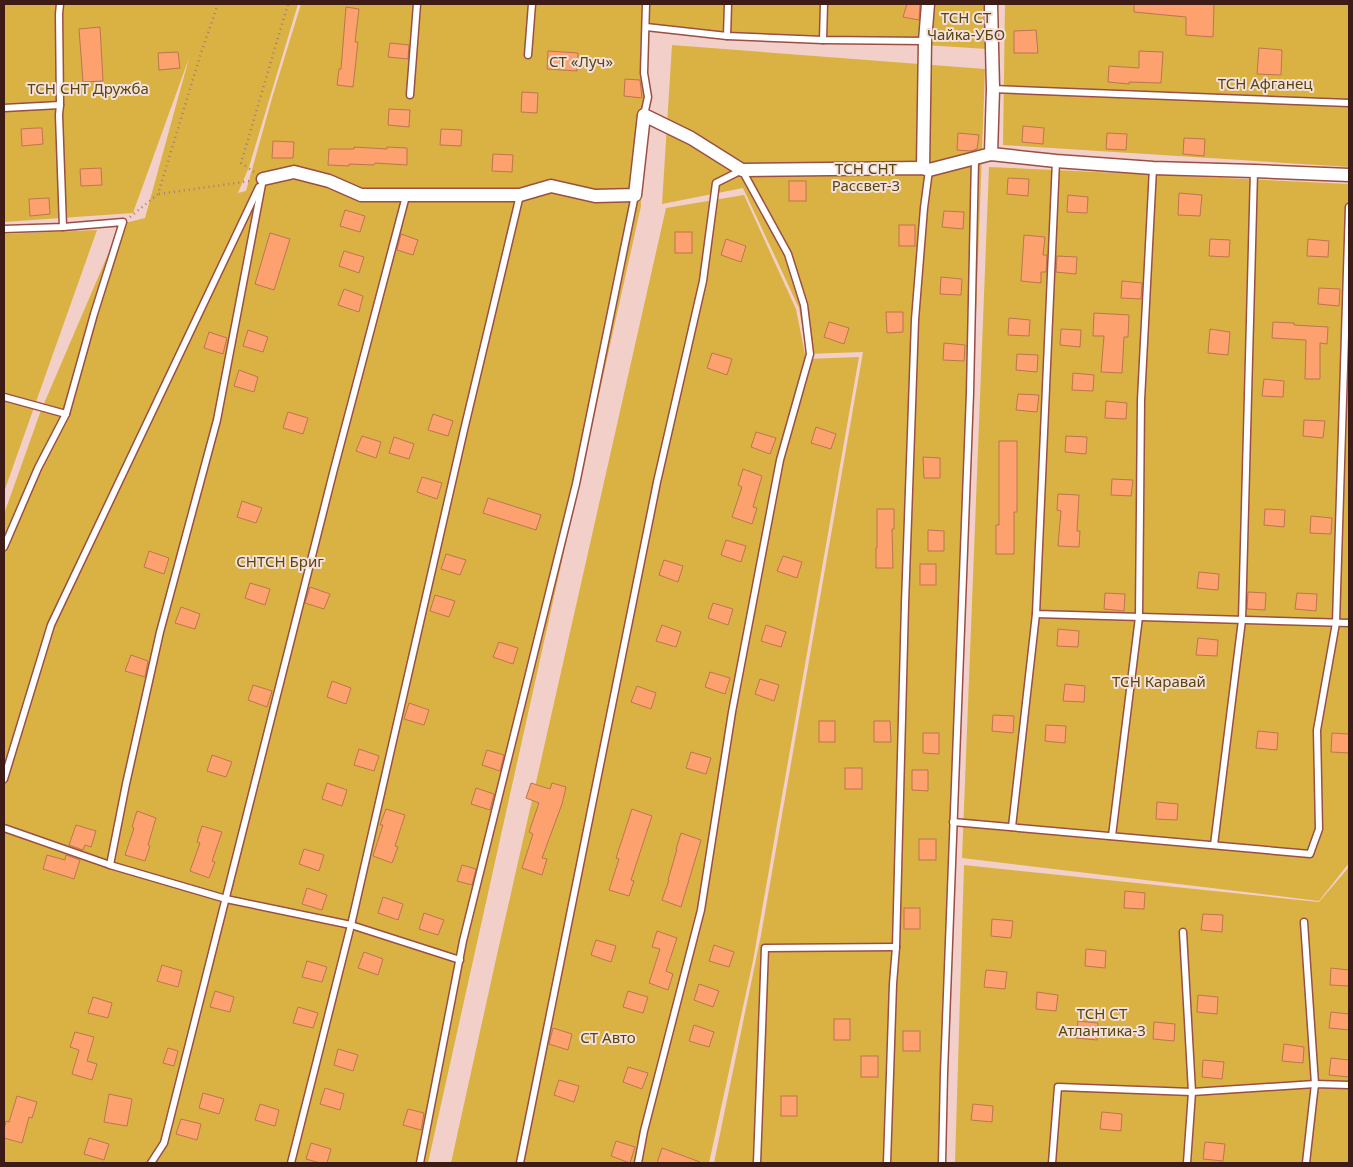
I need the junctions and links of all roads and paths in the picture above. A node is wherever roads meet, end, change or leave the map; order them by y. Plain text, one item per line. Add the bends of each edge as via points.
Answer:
1 (60, 4) edge
2 (218, 4) edge
3 (288, 4) edge
4 (417, 4) edge
5 (532, 4) edge
6 (646, 4) edge
7 (728, 4) edge
8 (824, 4) edge
9 (928, 4) edge
10 (991, 4) edge
11 (646, 27) junction
12 (727, 36) junction
13 (823, 40) junction
14 (925, 41) junction
15 (528, 55) dead end
16 (993, 89) junction
17 (410, 95) dead end
18 (1349, 103) edge
19 (60, 105) junction
20 (4, 108) edge
21 (644, 115) junction
22 (991, 154) junction
23 (976, 159) junction
24 (1056, 161) junction
25 (1153, 168) junction
26 (926, 169) junction
27 (742, 170) junction
28 (1254, 171) junction
29 (1349, 175) edge
30 (264, 179) junction
31 (158, 194) junction
32 (520, 195) junction
33 (636, 195) junction
34 (406, 196) junction
35 (1349, 207) edge
36 (123, 222) junction
37 (63, 228) junction
38 (4, 229) edge
39 (4, 397) edge
40 (66, 414) junction
41 (4, 547) edge
42 (1036, 614) junction
43 (1139, 617) junction
44 (1242, 620) junction
45 (1336, 623) junction
46 (1349, 623) edge
47 (4, 779) edge
48 (953, 822) junction
49 (1012, 827) junction
50 (4, 828) edge
51 (1112, 836) junction
52 (1214, 845) junction
53 (110, 865) junction
54 (226, 899) junction
55 (1304, 922) dead end
56 (350, 925) junction
57 (1183, 932) dead end
58 (896, 947) junction
59 (460, 960) junction
60 (1315, 1084) junction
61 (1349, 1085) edge
62 (1192, 1092) junction
63 (151, 1163) edge
64 (291, 1163) edge
65 (420, 1163) edge
66 (520, 1163) edge
67 (638, 1163) edge
68 (757, 1163) edge
69 (887, 1163) edge
70 (942, 1163) edge
71 (1052, 1163) edge
72 (1187, 1163) edge
73 (1306, 1163) edge

1 - 19 lane
2 - 31 path
3 - 30 path via 242,163
4 - 17 lane
5 - 15 lane
6 - 11 lane
7 - 12 lane
8 - 13 lane
9 - 14 street
10 - 16 street
11 - 12 lane
11 - 21 lane via 644,73 648,97
12 - 13 lane
13 - 14 lane
14 - 26 street
16 - 18 lane
16 - 22 street
19 - 20 lane
19 - 37 lane
21 - 27 street via 691,138
21 - 33 street
22 - 23 street
22 - 24 street
23 - 26 street
23 - 48 lane
24 - 25 street
24 - 42 lane
25 - 28 street
25 - 43 lane via 1141,400
26 - 27 street
26 - 58 lane via 915,320
27 - 66 lane via 716,183 703,281 655,492
27 - 67 lane via 788,254 804,305 810,354 780,460 732,712 701,910
28 - 29 street
28 - 44 lane
30 - 31 path
30 - 34 street via 294,172 329,181 361,195
30 - 47 lane via 51,626
30 - 53 lane via 217,420 160,632
31 - 36 path
32 - 33 street via 552,186 594,196
32 - 34 street
32 - 56 lane
33 - 59 lane via 576,484
34 - 54 lane via 330,482
35 - 45 lane
36 - 37 lane
36 - 40 lane
37 - 38 lane
39 - 40 lane
40 - 41 lane via 38,468
42 - 43 lane
42 - 49 lane
43 - 44 lane
43 - 51 lane
44 - 45 lane
44 - 52 lane
45 - 46 lane
45 - 52 lane via 1317,730 1320,829 1310,854
48 - 49 lane
48 - 70 lane
49 - 51 lane
50 - 53 lane
51 - 52 lane
53 - 54 lane
54 - 56 lane
54 - 63 lane via 164,1143
55 - 60 lane
56 - 59 lane
56 - 64 lane
57 - 62 lane
58 - 68 lane via 766,948
58 - 69 lane
59 - 65 lane
60 - 61 lane
60 - 62 lane
60 - 73 lane
62 - 71 lane via 1058,1087
62 - 72 lane

